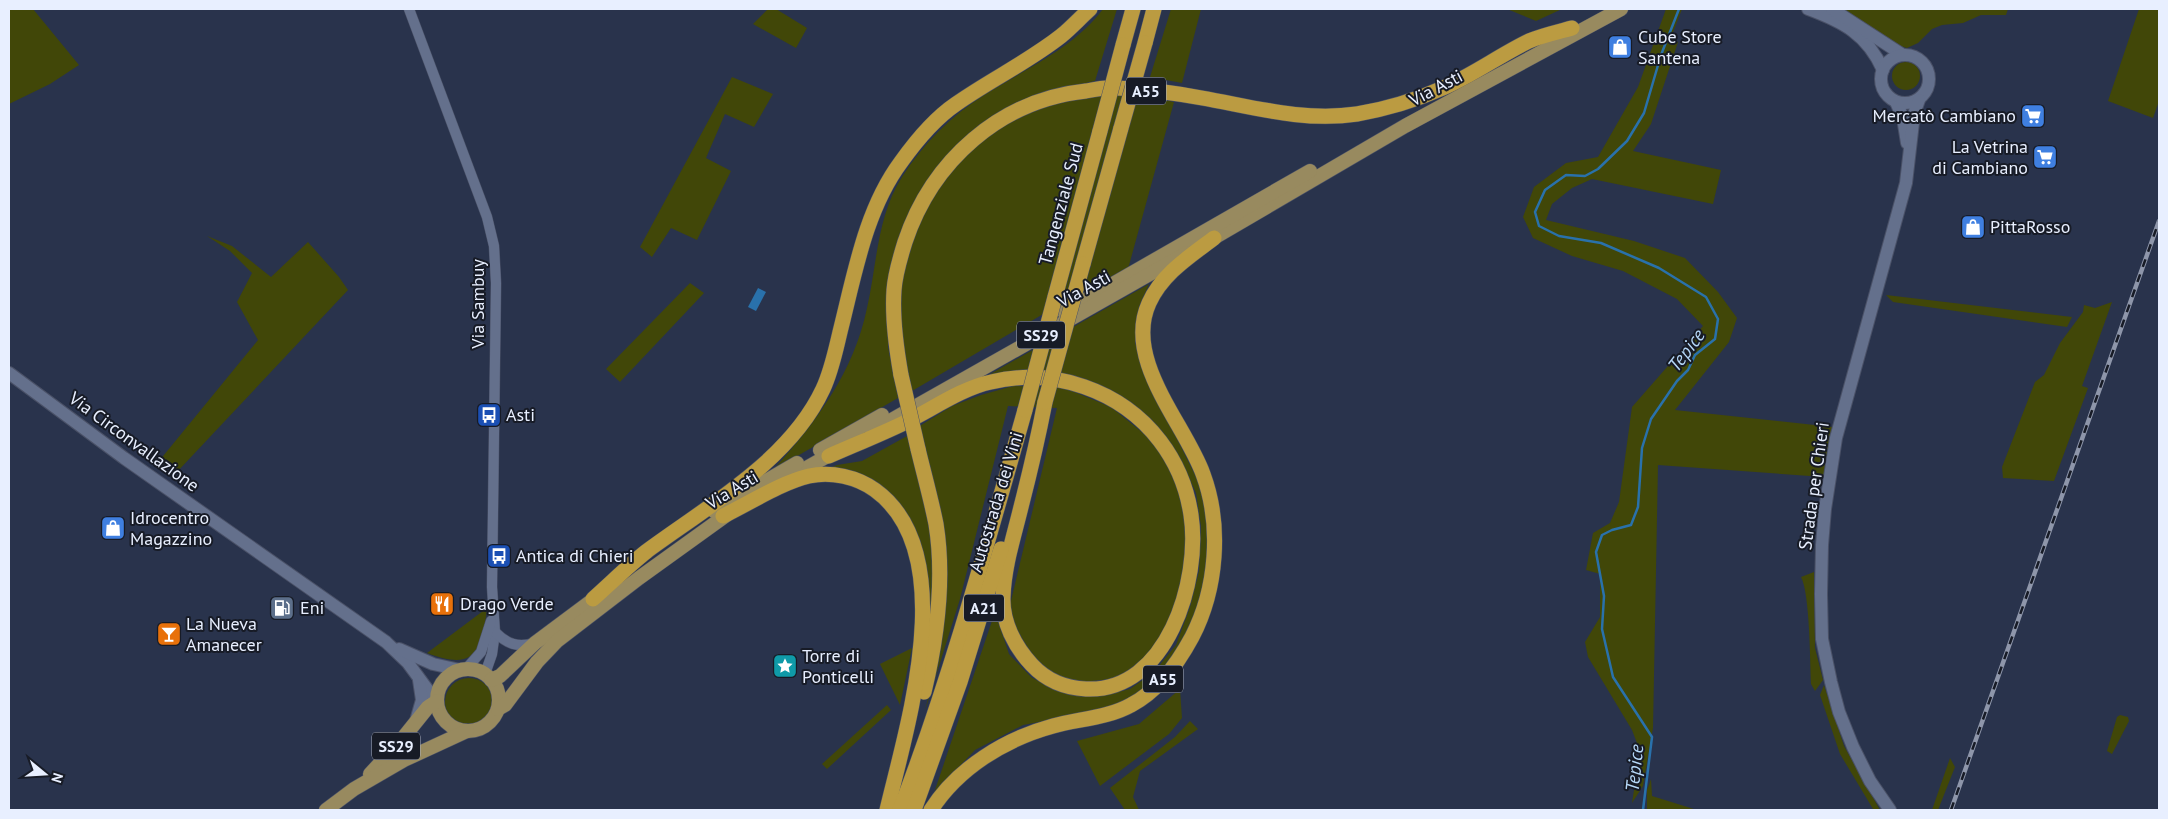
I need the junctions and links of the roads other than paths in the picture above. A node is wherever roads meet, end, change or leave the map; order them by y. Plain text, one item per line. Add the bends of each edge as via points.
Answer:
1 (409, 9) edge
2 (1090, 9) edge
3 (1133, 9) edge
4 (1154, 9) edge
5 (1607, 9) edge
6 (1621, 9) edge
7 (1808, 9) edge
8 (1832, 9) edge
9 (1572, 28) junction
10 (1903, 55) junction
11 (1883, 70) junction
12 (1919, 100) junction
13 (1896, 102) junction
14 (1910, 160) junction
15 (1214, 238) junction
16 (9, 373) edge
17 (1045, 402) junction
18 (1025, 410) joint
19 (829, 456) junction
20 (723, 516) junction
21 (593, 599) junction
22 (493, 615) junction
23 (495, 632) junction
24 (386, 642) junction
25 (535, 642) junction
26 (463, 670) junction
27 (418, 675) junction
28 (488, 677) junction
29 (437, 700) junction
30 (498, 709) junction
31 (414, 726) junction
32 (467, 731) junction
33 (354, 789) junction
34 (326, 810) edge
35 (887, 810) edge
36 (900, 810) edge
37 (914, 810) edge
38 (931, 810) edge
39 (1890, 810) edge

1 - 22 street, Via Sambuy via 482,200 494,246
2 - 21 highway via 1061,36 954,105 923,134 899,164 877,205 858,262 833,361 808,414 773,455 645,553
3 - 18 highway, Tangenziale Sud / A55, bridge
4 - 17 highway, Tangenziale Sud / A55, bridge
5 - 9 main road, Via Asti / SS29
6 - 15 main road, Via Asti / SS29 via 1405,126
7 - 11 main road via 1855,32 1867,43
8 - 10 main road
9 - 21 main road, Via Asti / SS29 via 1400,120 753,488 701,520
9 - 35 highway, A55, bridge via 1531,41 1444,88 1400,104 1356,114 1278,113 1201,97 1115,88 1067,92 1032,103 1002,118 973,138 946,165 926,193 911,225 894,289 894,333 901,375 936,523 939,550 938,613 933,652 917,719
10 - 11 main road via 1891,60
10 - 12 main road via 1920,59 1928,70 1930,83
11 - 13 main road via 1882,85
12 - 13 main road via 1908,104
12 - 14 main road, Strada per Chieri via 1914,114
13 - 14 main road, Strada per Chieri via 1903,118
14 - 39 main road, Strada per Chieri via 1836,438 1825,509 1820,594 1822,639 1839,712 1870,781
15 - 19 main road, Via Asti / SS29
15 - 38 highway, A55 via 1172,270 1158,286 1148,304 1144,321 1143,344 1155,384 1203,474 1213,513 1212,569 1207,595 1192,636 1153,691 1130,706 1014,739 981,759 956,780
16 - 24 main road, Via Circonvallazione
17 - 19 highway, A55 via 1035,455 1007,562 1003,598 1006,617 1013,640 1039,673 1057,683 1099,690 1123,683 1143,671 1161,649 1179,614 1188,583 1193,553 1192,516 1184,485 1169,453 1151,429 1100,392 1072,382 1016,378 989,382
17 - 37 highway, Autostrada dei Vini / A21 via 963,673
18 - 36 highway, Autostrada dei Vini via 964,621
19 - 20 main road, Via Asti / SS29
20 - 30 main road, Via Asti / SS29 via 557,641 505,705
20 - 35 highway, A55 via 795,481 829,475 851,478 869,486 900,514 915,554 923,619 918,672
21 - 25 main road, Via Asti / SS29
22 - 23 street, Via Sambuy
22 - 26 street, Via Sambuy via 481,652
23 - 25 street via 518,646
23 - 28 street, Via Sambuy
24 - 26 main road, Via Circonvallazione via 433,664
24 - 27 main road, Via Circonvallazione
25 - 28 main road, Via Asti / SS29 via 500,676
26 - 28 main road via 476,670
26 - 29 main road via 444,680
27 - 29 main road, Via Circonvallazione
27 - 31 main road via 422,700
28 - 30 main road via 498,694
29 - 31 main road, SS29
29 - 32 main road via 443,719 458,730
30 - 32 main road via 484,726
31 - 33 main road, SS29
32 - 33 main road, SS29 via 404,760
33 - 34 main road, SS29

